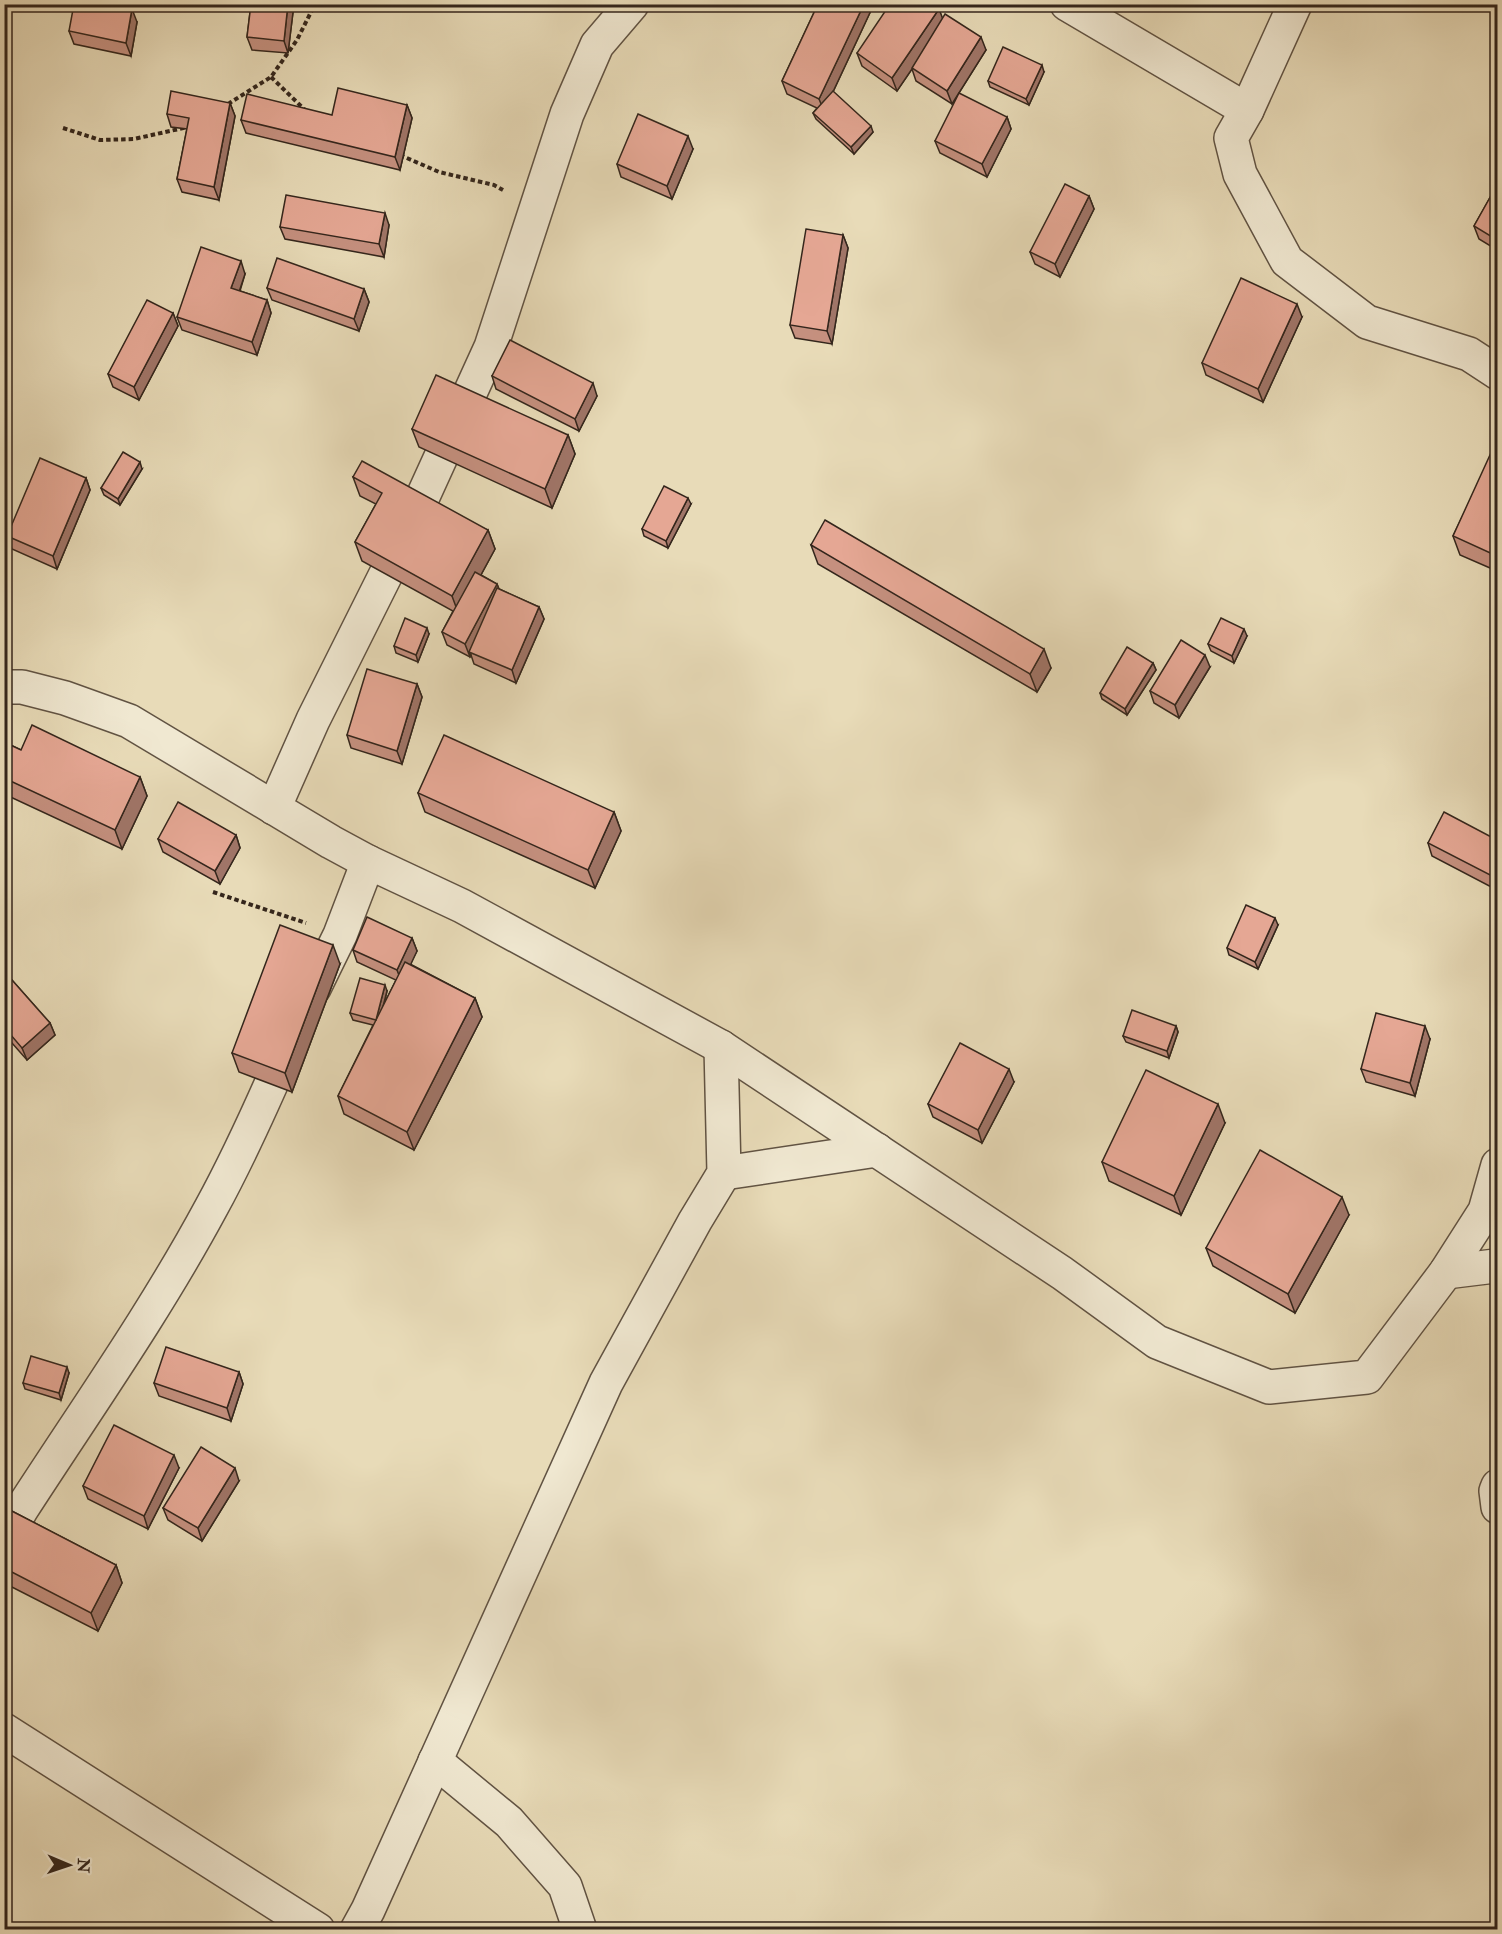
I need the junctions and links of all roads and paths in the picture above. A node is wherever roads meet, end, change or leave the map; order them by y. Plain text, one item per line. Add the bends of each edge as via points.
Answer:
1 (315, 4) edge
2 (632, 4) edge
3 (1067, 4) edge
4 (1294, 4) edge
5 (271, 77) junction
6 (220, 109) edge
7 (1247, 110) junction
8 (305, 111) edge
9 (194, 126) edge
10 (63, 128) dead end
11 (393, 151) edge
12 (536, 211) junction
13 (1497, 373) edge
14 (4, 687) edge
15 (273, 808) junction
16 (368, 862) junction
17 (213, 891) edge
18 (340, 935) junction
19 (721, 1047) junction
20 (877, 1150) junction
21 (1497, 1165) edge
22 (724, 1173) junction
23 (1491, 1206) edge
24 (1497, 1268) edge
25 (1446, 1272) junction
26 (1497, 1486) edge
27 (1497, 1507) edge
28 (13, 1508) edge
29 (4, 1540) edge
30 (4, 1730) edge
31 (435, 1761) junction
32 (318, 1929) edge
33 (357, 1929) edge
34 (580, 1929) edge

1 - 5 path via 297,40
2 - 12 street via 597,45 567,114
3 - 7 street
4 - 7 street
5 - 6 path
5 - 8 path
7 - 13 street via 1231,138 1240,174 1287,261 1367,322 1469,354
9 - 10 path via 134,139 100,140
11 - 12 path via 439,172 494,185 529,202
12 - 15 street via 491,347 404,538
14 - 15 street via 22,687 65,698 129,722
15 - 16 street
16 - 18 street
16 - 19 street via 462,906
17 - 18 path
18 - 28 street via 211,1209 146,1317
19 - 20 street
19 - 22 street
20 - 22 street
20 - 25 street via 1062,1273 1157,1342 1269,1387 1367,1377
21 - 23 street
22 - 31 street via 606,1383
23 - 25 street
24 - 25 street
26 - 27 street
28 - 29 street
30 - 32 street
31 - 33 street
31 - 34 street via 509,1822 565,1886

